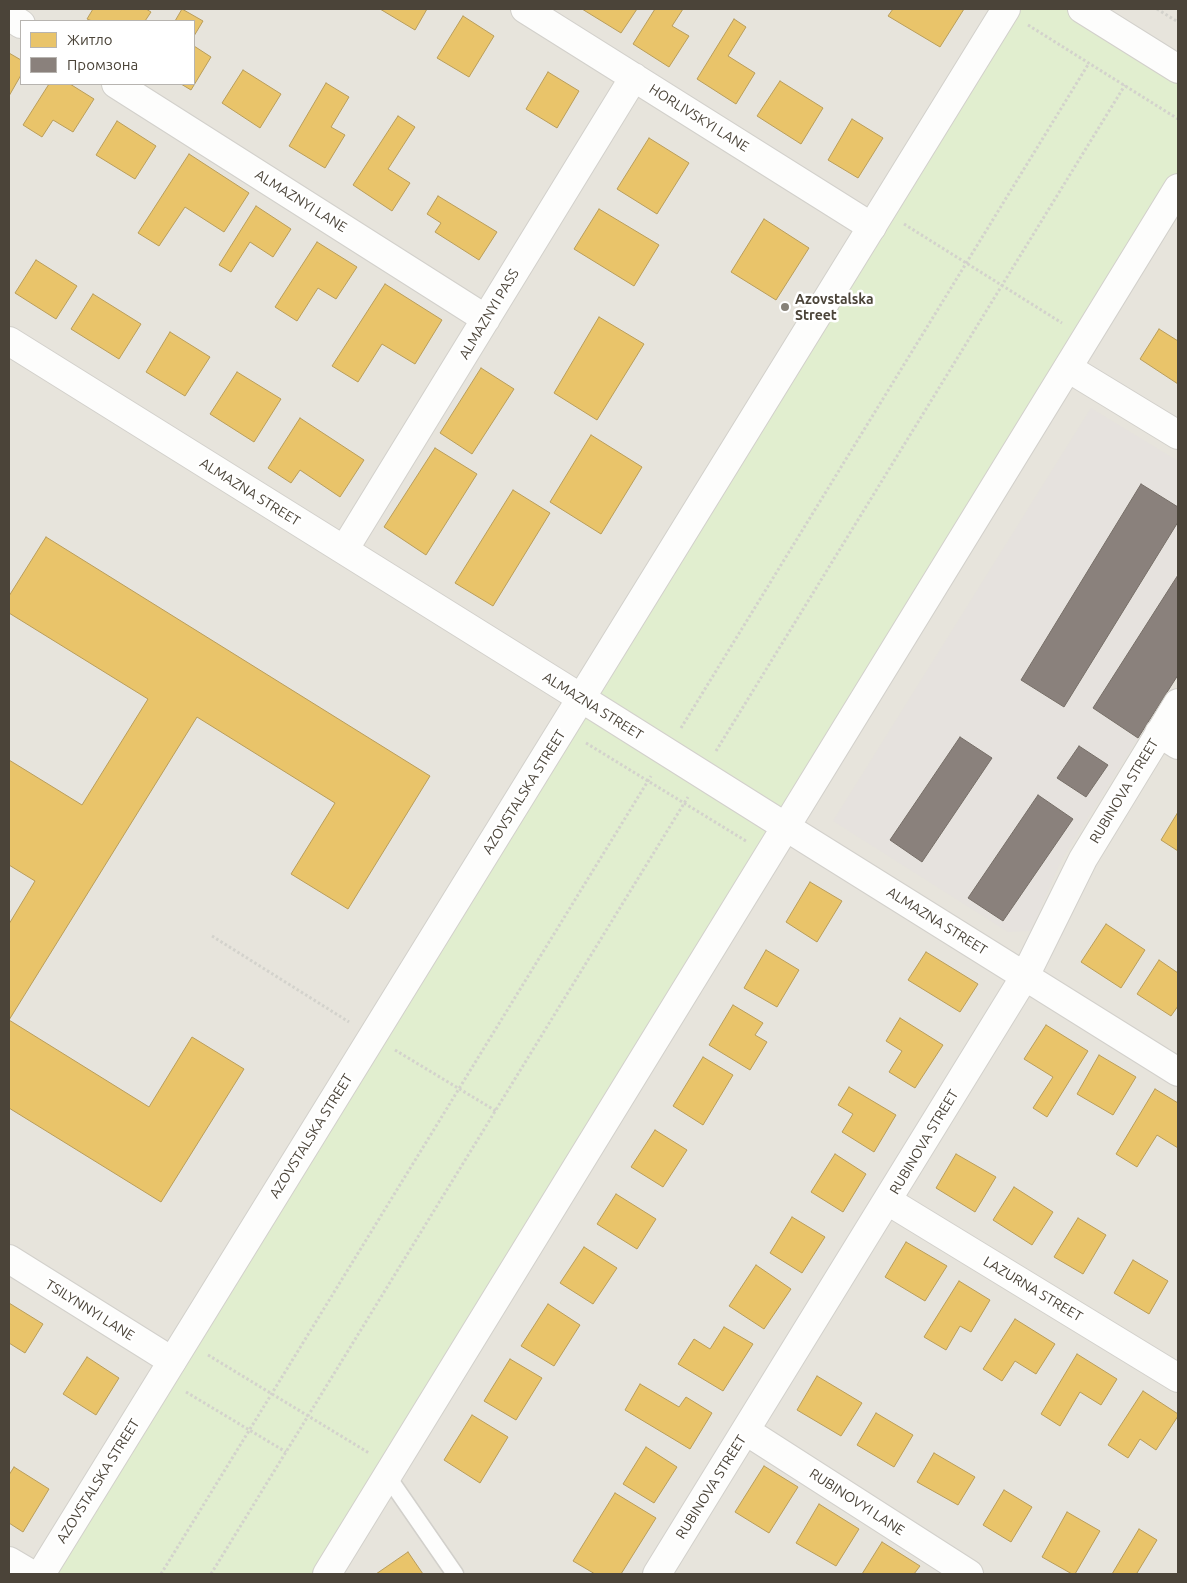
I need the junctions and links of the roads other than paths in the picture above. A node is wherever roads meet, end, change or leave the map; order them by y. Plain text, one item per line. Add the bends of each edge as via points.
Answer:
1 (526, 9) edge
2 (1082, 9) edge
3 (1006, 10) edge
4 (9, 16) edge
5 (20, 23) edge
6 (1177, 66) edge
7 (634, 77) junction
8 (118, 85) edge
9 (1178, 188) edge
10 (877, 218) junction
11 (486, 319) junction
12 (9, 341) edge
13 (1068, 368) junction
14 (1178, 435) edge
15 (344, 550) junction
16 (581, 698) junction
17 (1178, 703) edge
18 (1169, 739) edge
19 (786, 827) junction
20 (1026, 976) junction
21 (1178, 1072) edge
22 (888, 1201) junction
23 (9, 1259) edge
24 (173, 1360) junction
25 (1178, 1378) edge
26 (746, 1431) junction
27 (391, 1472) junction
28 (9, 1561) edge
29 (31, 1574) edge
30 (41, 1574) edge
31 (327, 1574) edge
32 (454, 1574) edge
33 (657, 1574) edge
34 (969, 1574) edge

1 - 7 street, HORLIVSKYI LANE
2 - 6 street
3 - 10 street, AZOVSTALSKA STREET
4 - 5 street
7 - 10 street, HORLIVSKYI LANE
7 - 11 street, ALMAZNYI PASS
8 - 11 street, ALMAZNYI LANE
9 - 13 street
10 - 16 street, AZOVSTALSKA STREET
11 - 15 street, ALMAZNYI PASS
12 - 15 street, ALMAZNA STREET
13 - 14 street
13 - 19 street
15 - 16 street, ALMAZNA STREET
16 - 19 street, ALMAZNA STREET
16 - 24 street, AZOVSTALSKA STREET
17 - 18 street, RUBINOVA STREET
18 - 20 street, RUBINOVA STREET via 1083,859
19 - 20 street, ALMAZNA STREET
19 - 27 street
20 - 21 street, ALMAZNA STREET
20 - 22 street, RUBINOVA STREET
22 - 25 street, LAZURNA STREET
22 - 26 street, RUBINOVA STREET
23 - 24 street, TSILYNNYI LANE
24 - 30 street, AZOVSTALSKA STREET
26 - 33 street, RUBINOVA STREET
26 - 34 street, RUBINOVYI LANE
27 - 31 street
27 - 32 lane
28 - 29 street

